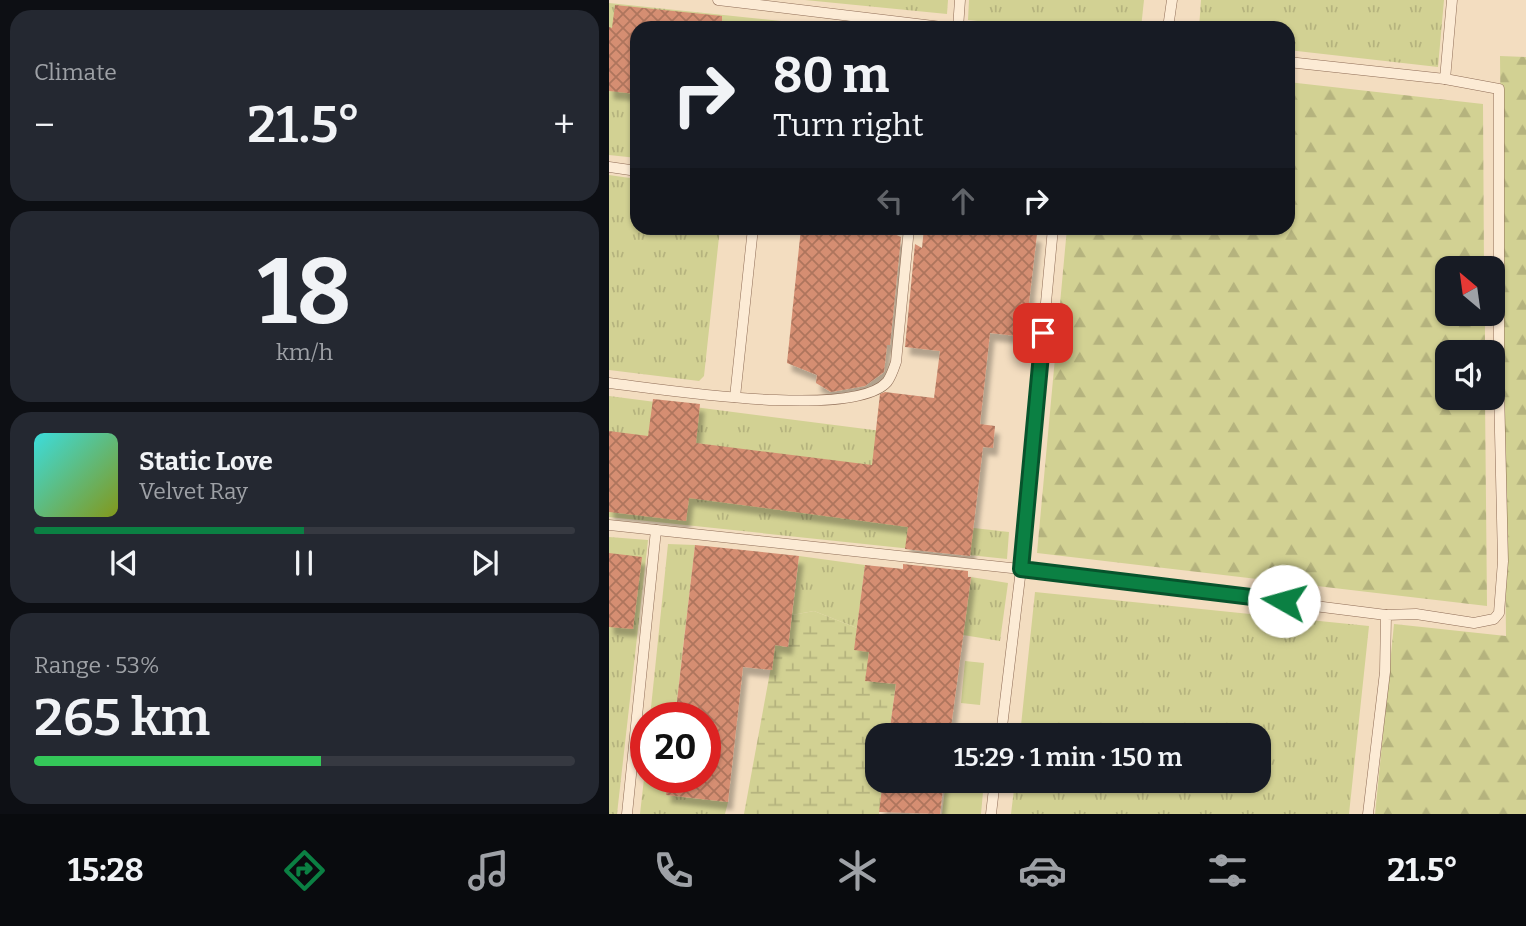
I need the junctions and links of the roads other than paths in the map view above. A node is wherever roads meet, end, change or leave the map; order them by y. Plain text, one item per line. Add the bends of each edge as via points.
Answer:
1 (719, 0) edge
2 (960, 0) edge
3 (1172, 0) edge
4 (1453, 0) edge
5 (892, 21) edge
6 (958, 21) edge
7 (1169, 21) edge
8 (1295, 63) edge
9 (1445, 79) junction
10 (609, 167) edge
11 (630, 170) edge
12 (752, 235) edge
13 (908, 235) edge
14 (1052, 235) edge
15 (609, 383) edge
16 (735, 397) junction
17 (609, 525) edge
18 (656, 530) junction
19 (1021, 569) junction
20 (1386, 615) junction
21 (1002, 723) edge
22 (993, 793) edge
23 (627, 814) edge
24 (991, 814) edge
25 (1368, 814) edge

1 - 5 lane
2 - 6 lane
3 - 7 lane
4 - 9 lane
8 - 9 lane
9 - 20 lane via 1499,89 1500,602 1494,620 1485,622
10 - 11 lane
12 - 16 lane
13 - 16 lane via 897,362 887,382 867,393 822,402
14 - 19 lane
15 - 16 lane
17 - 18 lane
18 - 19 lane
18 - 23 lane
19 - 20 lane
19 - 21 lane
20 - 25 lane via 1385,672
22 - 24 lane

